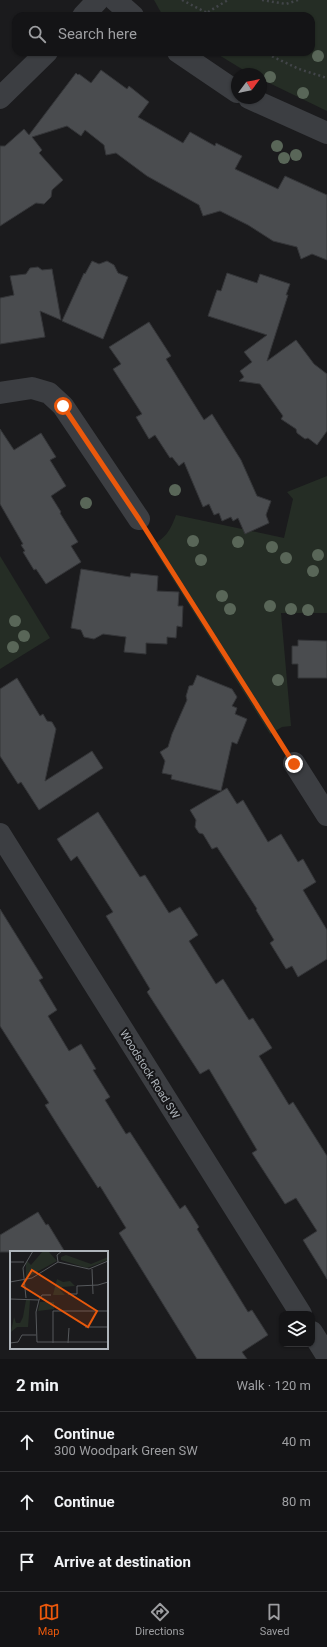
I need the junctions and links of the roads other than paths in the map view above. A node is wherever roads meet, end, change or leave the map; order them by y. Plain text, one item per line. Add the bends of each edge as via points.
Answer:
1 (98, 0) edge
2 (114, 0) edge
3 (87, 12) edge
4 (129, 12) edge
5 (43, 56) edge
6 (183, 56) edge
7 (231, 88) edge
8 (0, 98) edge
9 (262, 104) edge
10 (327, 133) edge
11 (0, 393) edge
12 (139, 519) road end
13 (294, 764) road end
14 (327, 815) edge
15 (0, 834) edge
16 (299, 1311) edge
17 (315, 1337) edge
18 (327, 1356) edge

1 - 3 street
2 - 4 street
5 - 8 street
6 - 7 street
9 - 10 street
11 - 12 street via 32,388 49,393 63,406
13 - 14 street
15 - 16 street, Woodstock Road SW
17 - 18 street

